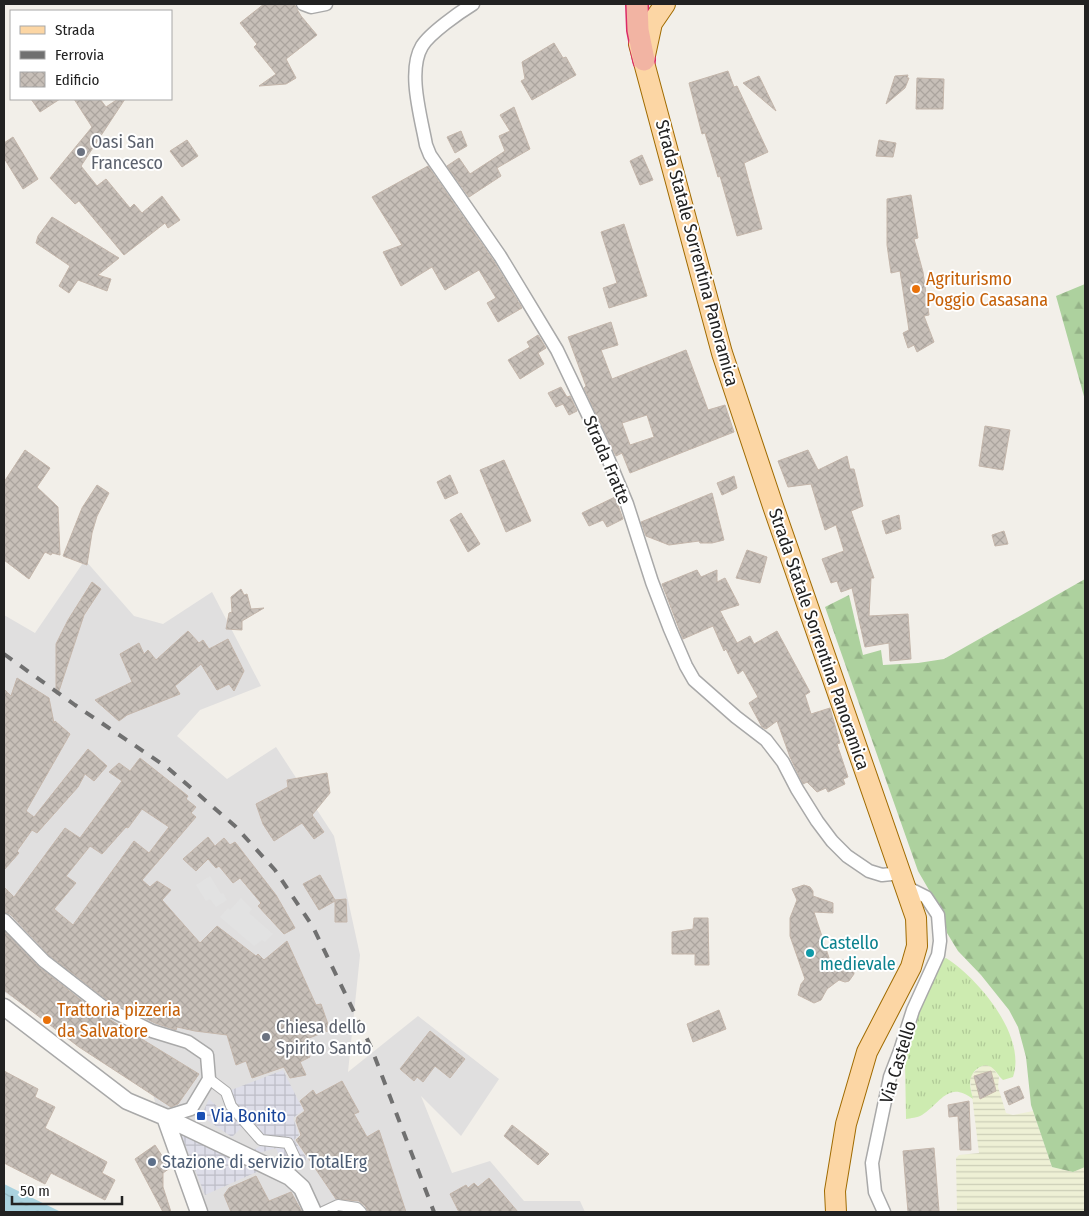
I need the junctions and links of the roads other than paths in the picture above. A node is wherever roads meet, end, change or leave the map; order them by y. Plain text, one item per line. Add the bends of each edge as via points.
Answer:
1 (303, 4) edge
2 (326, 4) edge
3 (473, 4) edge
4 (627, 4) edge
5 (637, 4) edge
6 (664, 4) edge
7 (644, 60) junction
8 (903, 880) junction
9 (4, 920) edge
10 (4, 1007) edge
11 (209, 1080) junction
12 (165, 1117) junction
13 (296, 1160) dead end
14 (199, 1212) edge
15 (313, 1212) edge
16 (323, 1212) edge
17 (361, 1212) edge
18 (836, 1212) edge
19 (884, 1212) edge

1 - 2 street via 311,7
3 - 8 street, Strada Fratte via 423,44 418,55 416,77 430,155 500,256 557,350 627,504 652,582 694,680 766,740 783,762 817,821 847,856 869,871
4 - 7 main road, Strada Statale Sorrentina Panoramica
5 - 7 highway
6 - 7 main road via 652,23
7 - 8 main road, Strada Statale Sorrentina Panoramica via 725,361
8 - 18 main road, Strada Statale Sorrentina Panoramica via 916,918 917,946 911,967 867,1052 846,1124 835,1191
8 - 19 street, Via Castello via 926,897 938,915 940,941 938,955 913,1010 890,1077 872,1163 875,1192
9 - 11 street via 44,960 102,1006 152,1031 188,1042 207,1055
10 - 12 street via 127,1101
11 - 12 street via 191,1109
11 - 13 street via 226,1092 231,1106 262,1140 288,1143
12 - 14 street
12 - 15 street via 290,1177 302,1188
16 - 17 street via 338,1205 357,1208

